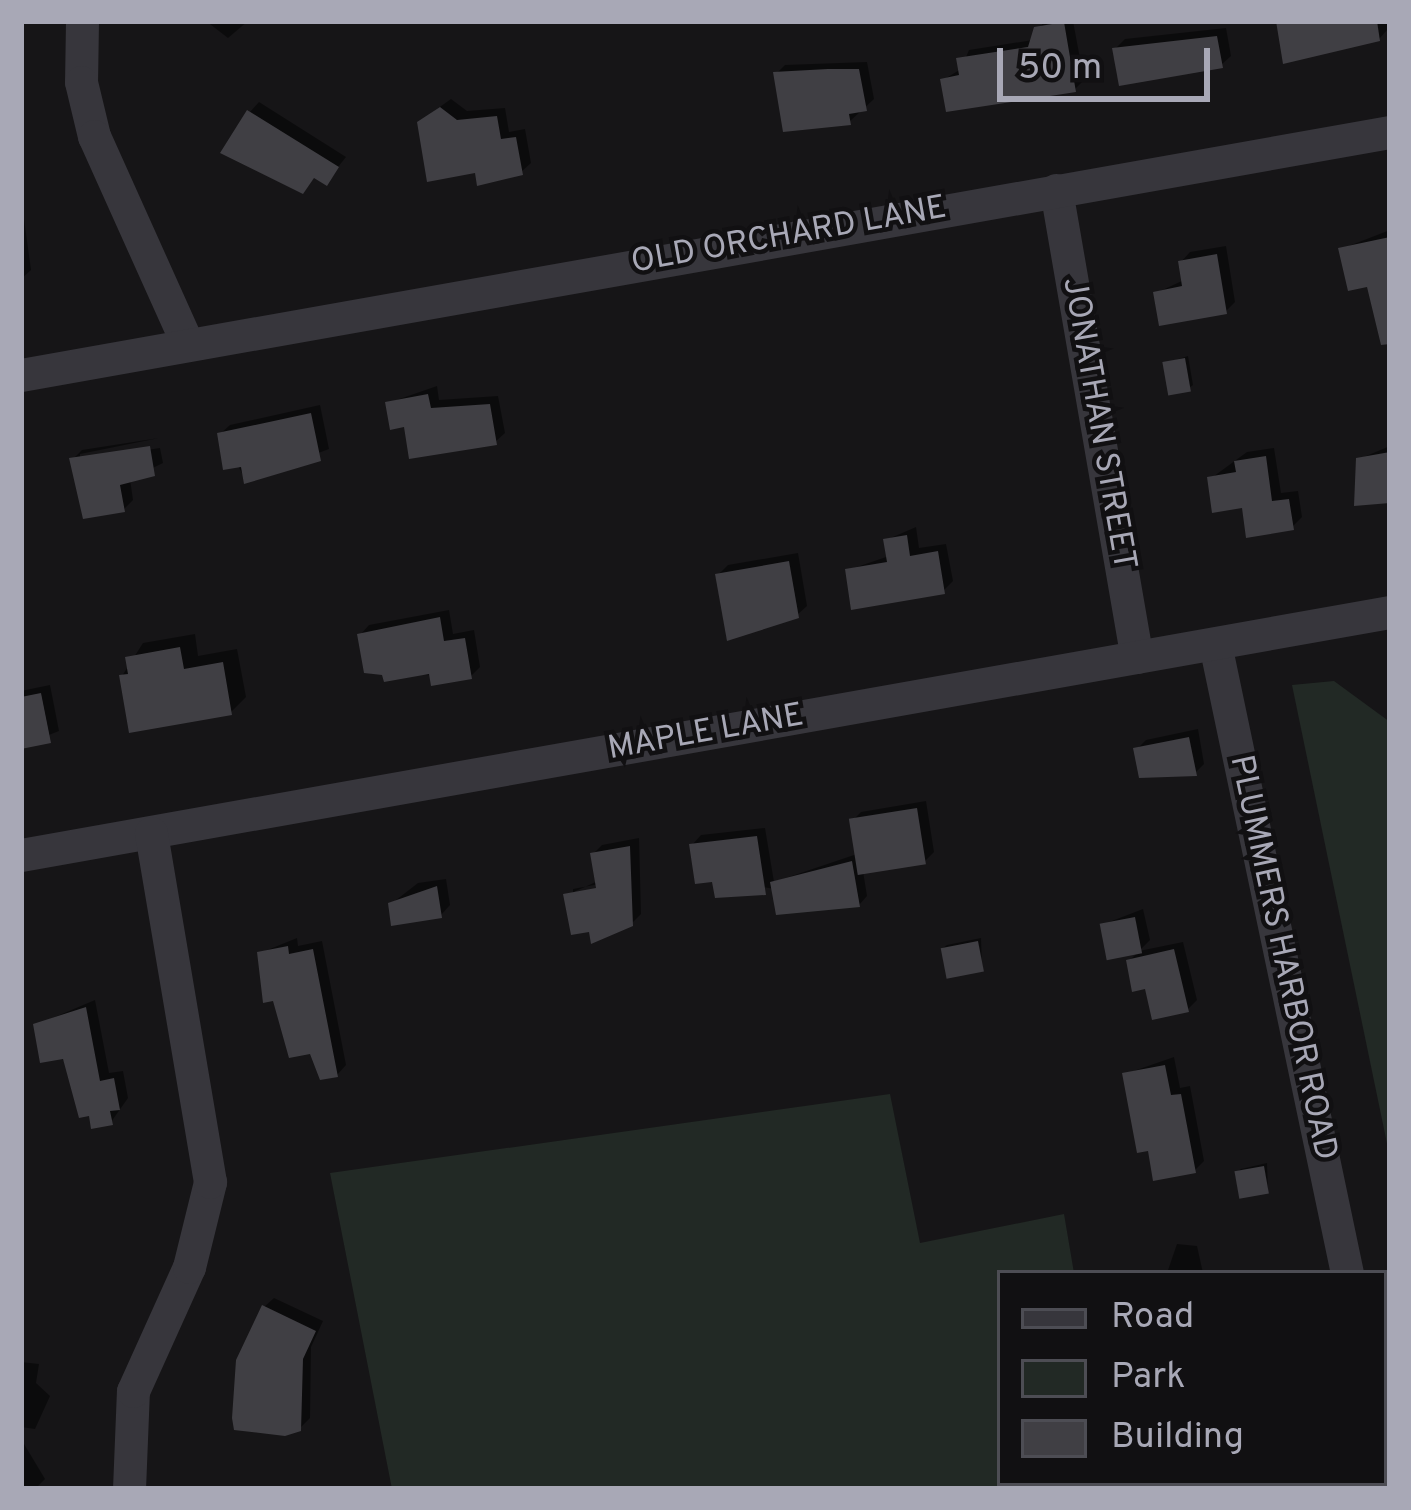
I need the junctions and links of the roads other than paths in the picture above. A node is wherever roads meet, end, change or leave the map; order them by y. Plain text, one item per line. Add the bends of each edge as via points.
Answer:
1 (82, 21) edge
2 (1390, 131) edge
3 (1056, 190) junction
4 (187, 343) junction
5 (21, 374) edge
6 (1390, 612) edge
7 (1215, 644) junction
8 (1137, 657) junction
9 (151, 833) junction
10 (21, 855) edge
11 (1346, 1270) edge
12 (129, 1489) edge

1 - 4 street via 82,82 94,136
2 - 3 street, OLD ORCHARD LANE
3 - 4 street, OLD ORCHARD LANE
3 - 8 street, JONATHAN STREET
4 - 5 street, OLD ORCHARD LANE
6 - 7 street, MAPLE LANE
7 - 8 street, MAPLE LANE
7 - 11 street, PLUMMERS HARBOR ROAD
8 - 9 street, MAPLE LANE
9 - 10 street, MAPLE LANE
9 - 12 street via 210,1182 189,1267 133,1391

